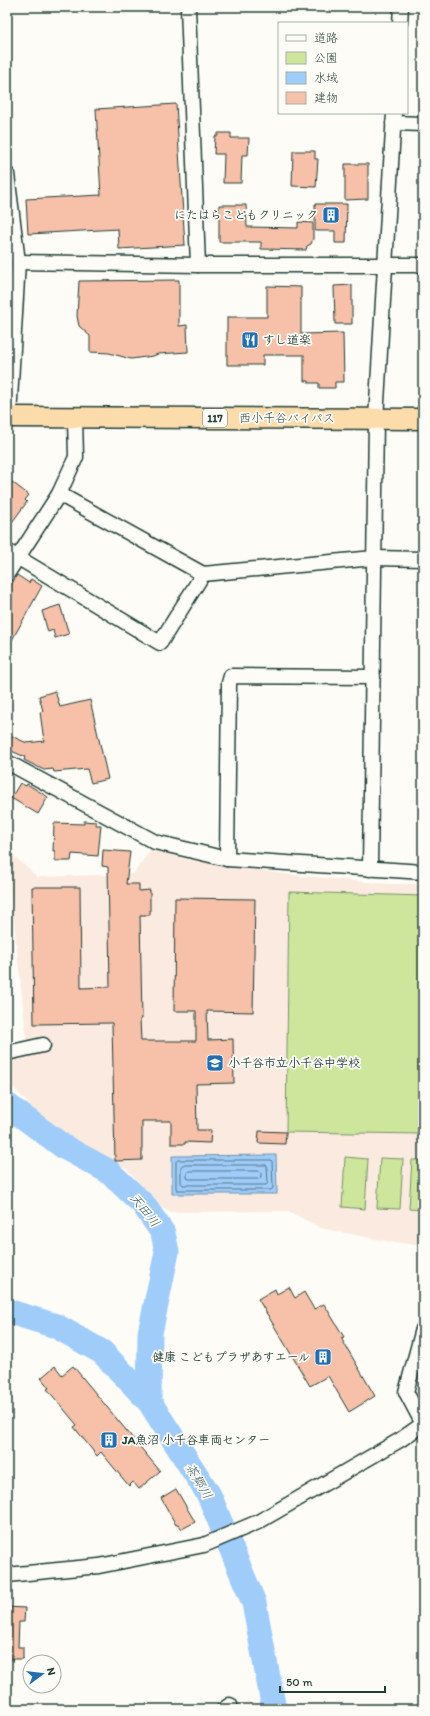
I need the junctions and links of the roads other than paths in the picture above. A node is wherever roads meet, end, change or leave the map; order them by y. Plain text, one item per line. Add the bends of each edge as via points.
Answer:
1 (188, 7) edge
2 (401, 7) edge
3 (400, 22) edge
4 (393, 118) edge
5 (423, 124) edge
6 (7, 174) edge
7 (18, 262) junction
8 (384, 264) junction
9 (198, 265) junction
10 (423, 265) edge
11 (8, 418) edge
12 (75, 418) junction
13 (376, 419) junction
14 (423, 419) edge
15 (59, 494) junction
16 (13, 554) edge
17 (374, 558) junction
18 (423, 559) edge
19 (7, 574) edge
20 (203, 574) junction
21 (373, 677) junction
22 (7, 762) edge
23 (227, 859) junction
24 (370, 869) junction
25 (423, 872) edge
26 (43, 1045) dead end
27 (7, 1053) edge
28 (423, 1329) edge
29 (423, 1424) edge
30 (7, 1575) edge

1 - 9 street
2 - 3 street
4 - 5 street
4 - 8 street
6 - 7 street
7 - 9 street
7 - 11 street
8 - 9 street
8 - 10 street
8 - 13 street
11 - 12 highway, 西小千谷バイパス / 117
12 - 13 highway, 西小千谷バイパス / 117
12 - 15 street via 76,457
13 - 14 highway, 西小千谷バイパス / 117
13 - 17 street
15 - 16 street
15 - 20 street
16 - 19 street
16 - 20 street via 160,643
17 - 18 street
17 - 20 street
17 - 21 street
21 - 23 street via 231,676
21 - 24 street
22 - 23 street via 155,842
23 - 24 street
24 - 25 street
26 - 27 street
28 - 29 street via 406,1392
29 - 30 street via 400,1440 258,1522 204,1545 99,1566

